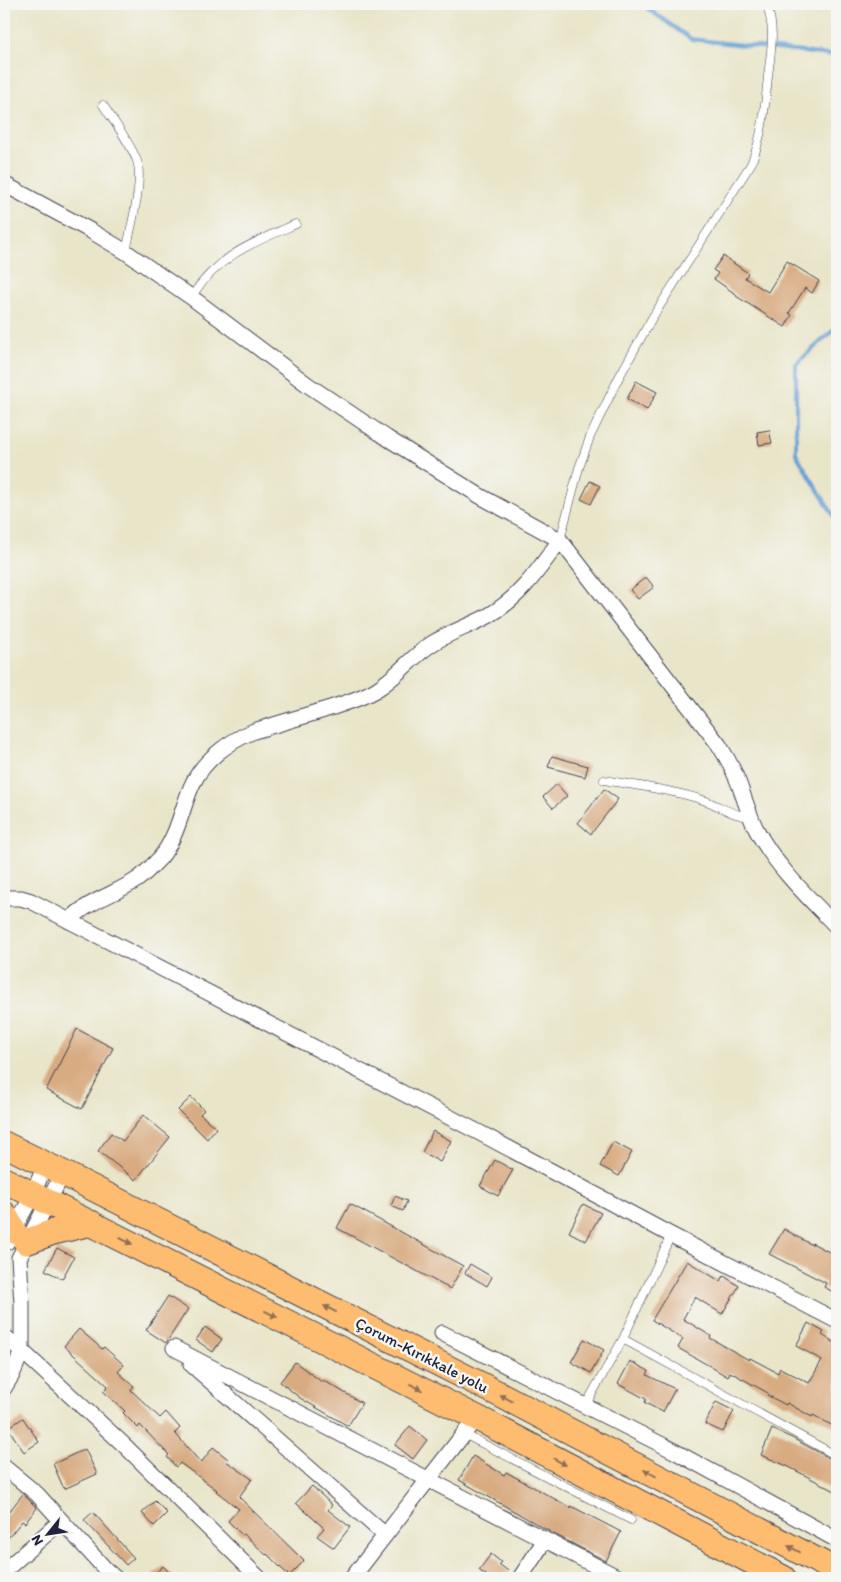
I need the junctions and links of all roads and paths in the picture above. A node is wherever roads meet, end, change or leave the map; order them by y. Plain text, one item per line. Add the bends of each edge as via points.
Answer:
1 (766, 4) edge
2 (103, 104) dead end
3 (4, 184) edge
4 (296, 224) dead end
5 (126, 252) junction
6 (191, 297) junction
7 (560, 540) junction
8 (604, 780) dead end
9 (749, 816) junction
10 (4, 898) edge
11 (69, 921) junction
12 (837, 927) edge
13 (4, 1144) edge
14 (54, 1169) junction
15 (4, 1180) edge
16 (40, 1198) junction
17 (91, 1223) junction
18 (671, 1235) junction
19 (12, 1238) edge
20 (837, 1321) edge
21 (442, 1333) dead end
22 (4, 1336) edge
23 (623, 1339) junction
24 (22, 1351) junction
25 (4, 1388) edge
26 (585, 1406) junction
27 (470, 1426) junction
28 (837, 1456) edge
29 (4, 1467) edge
30 (427, 1479) junction
31 (631, 1520) dead end
32 (61, 1521) junction
33 (385, 1535) junction
34 (545, 1540) junction
35 (837, 1540) edge
36 (4, 1571) edge
37 (837, 1571) edge
38 (115, 1578) edge
39 (259, 1578) edge
40 (352, 1578) edge
41 (520, 1578) edge
42 (619, 1578) edge
43 (783, 1578) edge

1 - 7 lane via 773,42 761,139 751,164 656,310 618,379 590,437
2 - 5 lane via 134,152 140,172
3 - 5 street
4 - 6 lane via 224,260
5 - 6 street
6 - 7 street via 308,385 387,438 480,496
7 - 9 street via 719,745 736,777
7 - 11 street via 531,581 513,599 486,618 433,643 376,690 254,731 223,748 193,784 175,834 161,857 138,879 80,911
8 - 9 lane via 689,796 740,816
9 - 12 street via 764,844 786,873
10 - 11 street via 31,901
11 - 18 street
13 - 14 highway, Çorum-Kırıkkale yolu
14 - 16 street
37 -> 14 highway, Çorum-Kırıkkale yolu via 499,1394
15 - 16 highway, Çorum-Kırıkkale yolu
16 - 17 highway, Çorum-Kırıkkale yolu
16 - 19 street
17 - 19 highway
17 -> 27 highway, Çorum-Kırıkkale yolu
18 - 20 street
18 - 23 lane
19 - 24 street via 22,1303
21 - 26 street
22 - 24 street
23 - 26 lane
23 - 28 lane
24 - 25 street
24 - 39 street
26 - 35 street
27 - 30 street
27 - 31 lane
27 -> 43 highway, Çorum-Kırıkkale yolu
29 - 32 street via 37,1494
30 - 33 street
30 - 33 street via 174,1348
30 - 34 street
32 - 36 street
32 - 38 street
33 - 40 street
34 - 41 street
34 - 42 street

